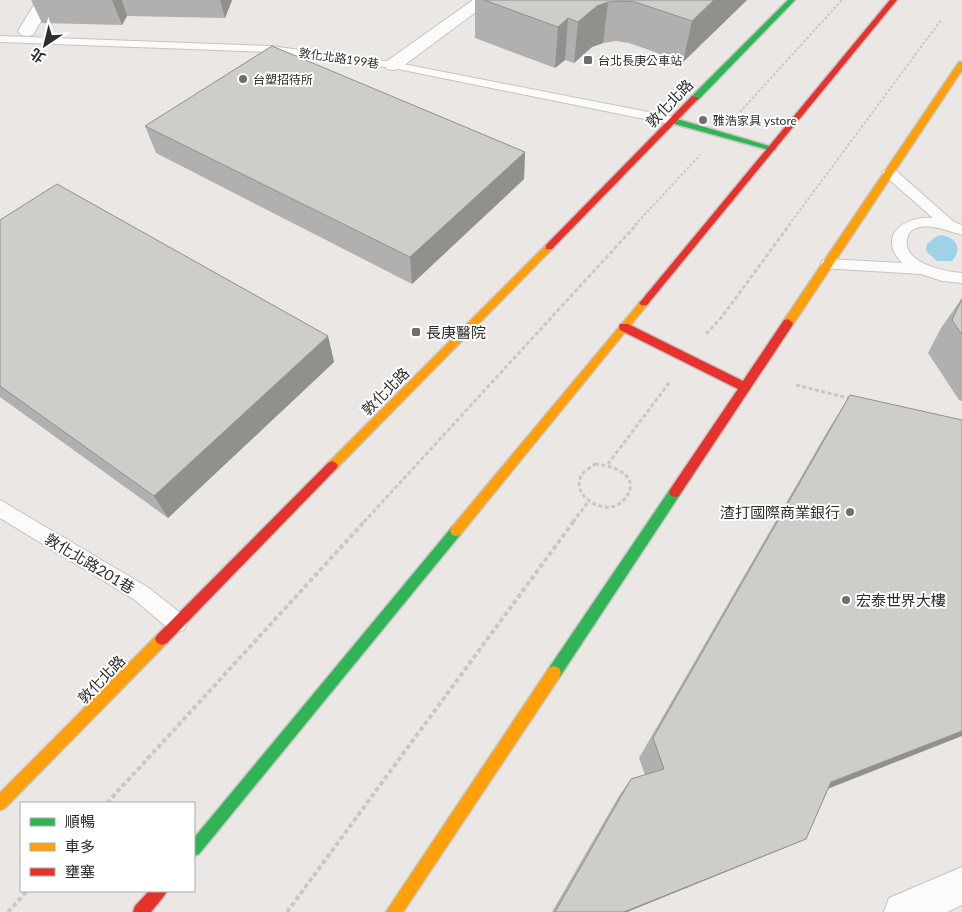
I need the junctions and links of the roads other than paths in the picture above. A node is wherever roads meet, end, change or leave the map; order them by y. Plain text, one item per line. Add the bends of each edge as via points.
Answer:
1 (45, 0) edge
2 (484, 0) edge
3 (792, 0) edge
4 (894, 0) edge
5 (27, 31) dead end
6 (0, 39) edge
7 (962, 64) edge
8 (392, 65) junction
9 (674, 121) junction
10 (772, 148) junction
11 (889, 172) junction
12 (955, 227) edge
13 (828, 264) junction
14 (922, 269) junction
15 (962, 278) edge
16 (624, 327) junction
17 (745, 387) junction
18 (0, 508) edge
19 (177, 623) junction
20 (0, 803) edge
21 (195, 847) edge
22 (962, 886) edge
23 (158, 892) edge
24 (141, 912) edge
25 (394, 912) edge
26 (903, 912) edge

1 - 5 street
2 - 8 street
3 - 9 main road, 敦化北路
4 - 10 main road
6 - 8 lane, 敦化北路199巷 via 270,49
7 - 11 main road
8 - 9 lane, 敦化北路199巷
9 - 10 main road
9 - 19 main road, 敦化北路
10 - 16 main road
11 - 12 lane
11 - 13 main road
12 - 14 lane via 927,222 906,228 900,235 903,252
13 - 14 lane
13 - 17 main road
14 - 15 lane via 936,275
16 - 17 main road
16 - 21 main road
17 - 25 main road
18 - 19 lane, 敦化北路201巷 via 142,594
19 - 20 main road, 敦化北路
22 - 26 street
23 - 24 main road

